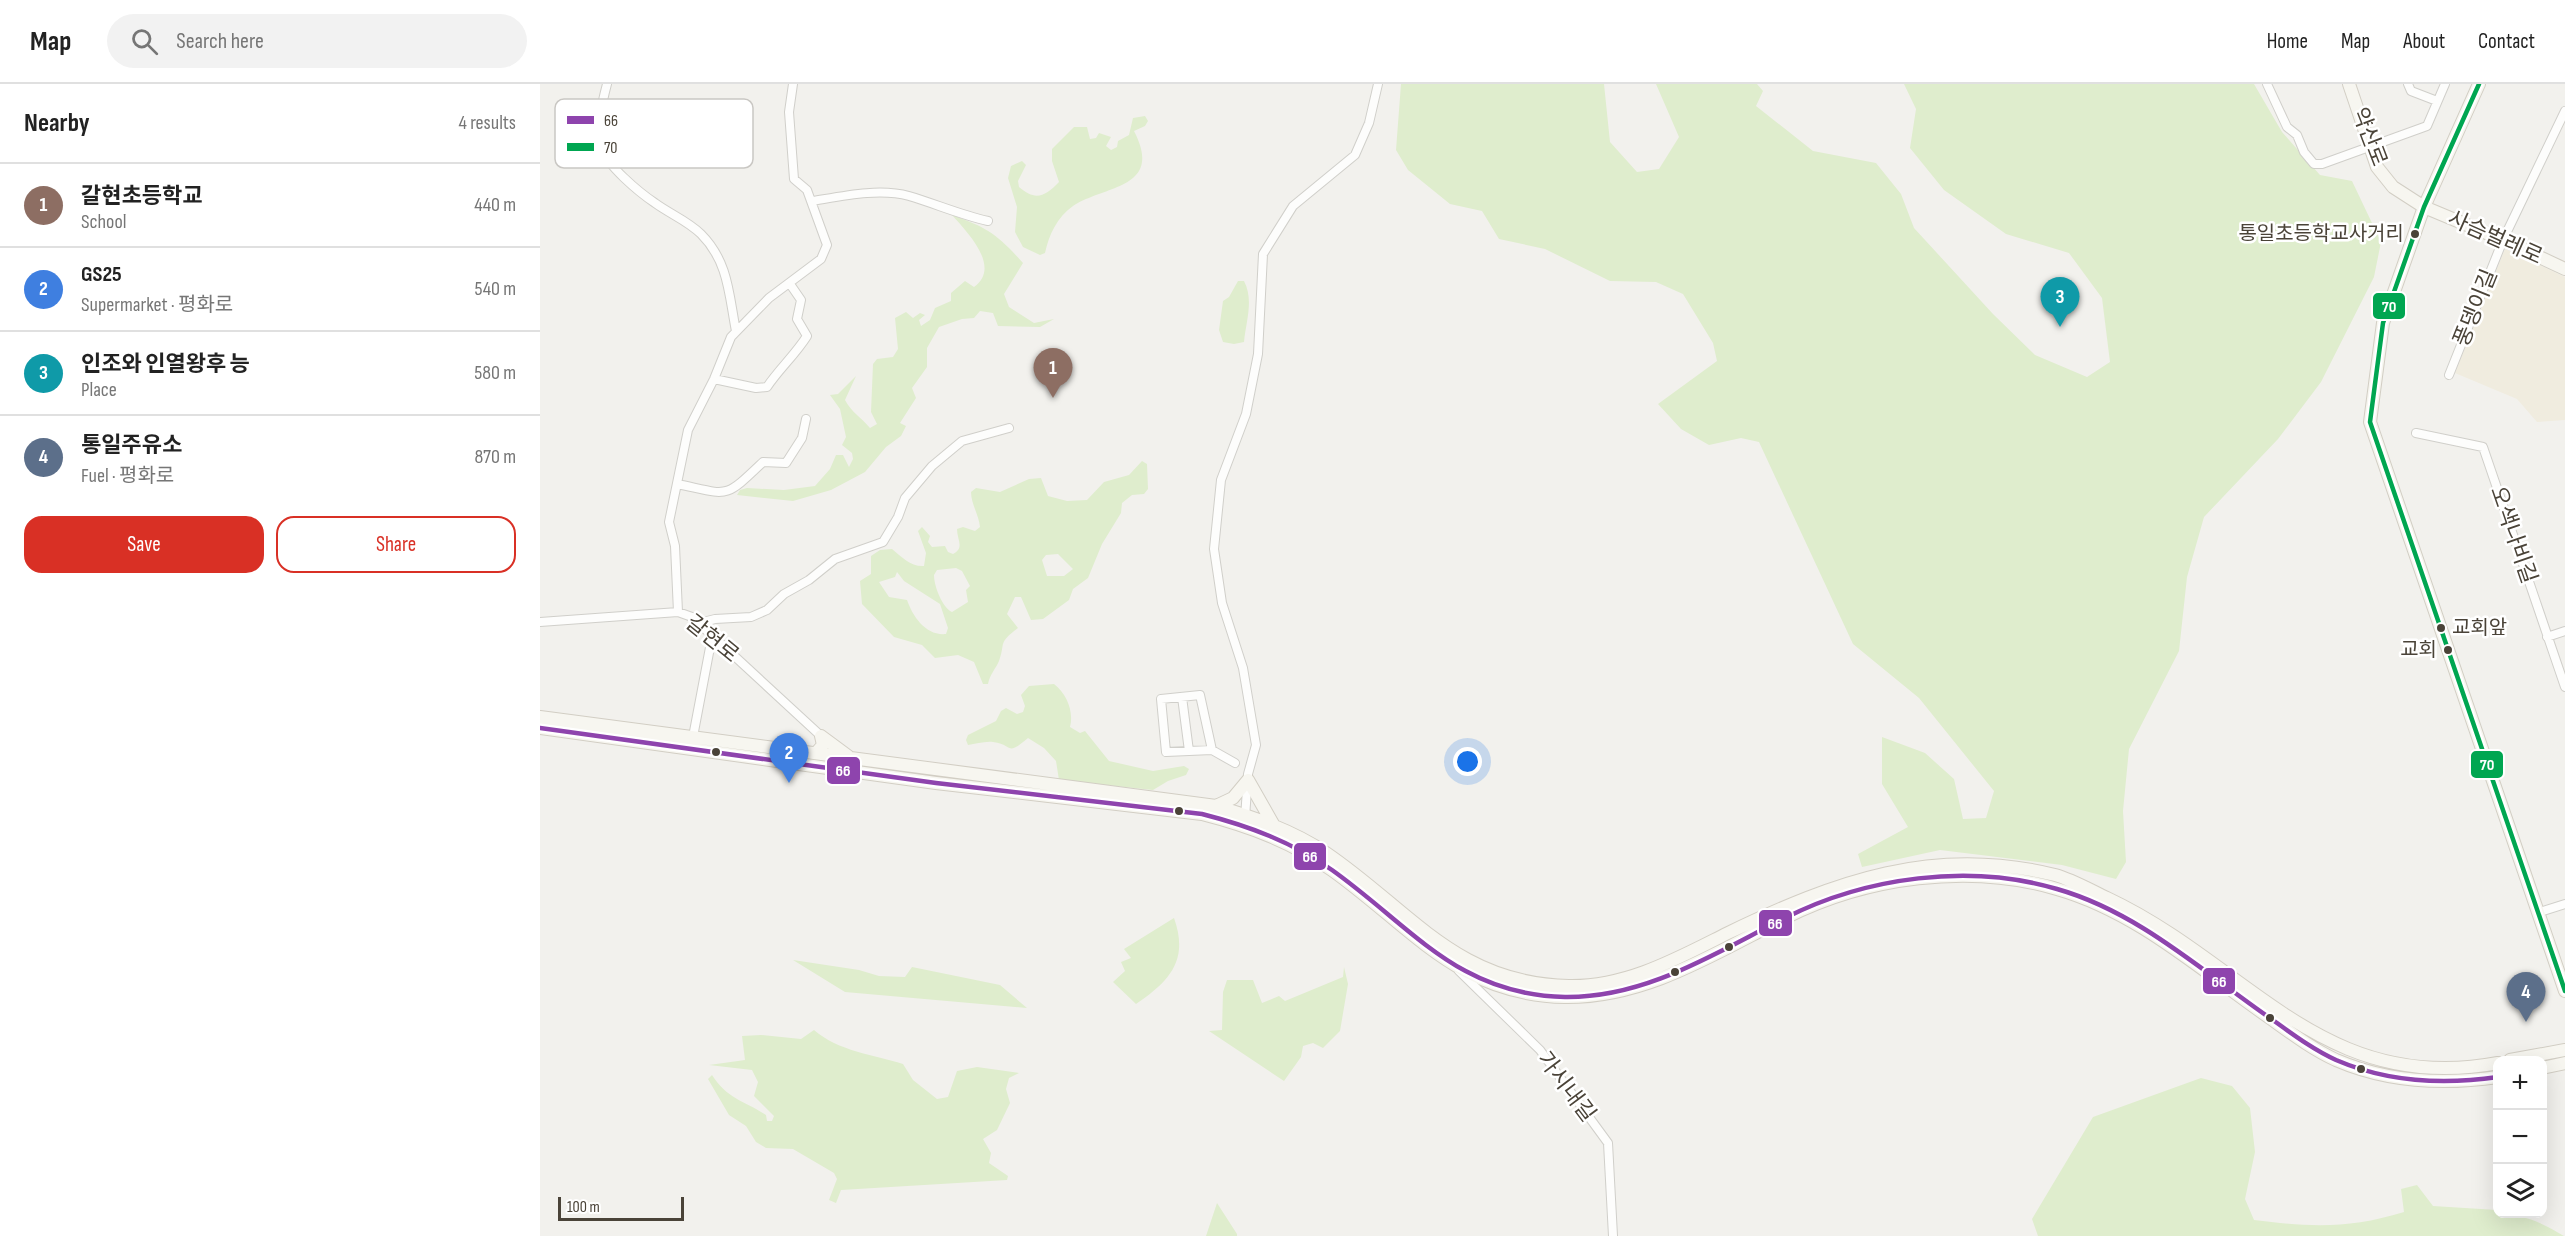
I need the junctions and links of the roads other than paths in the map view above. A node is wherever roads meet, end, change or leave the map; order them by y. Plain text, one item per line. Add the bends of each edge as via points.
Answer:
1 (607, 84) edge
2 (793, 84) edge
3 (1378, 84) edge
4 (2268, 84) edge
5 (2349, 84) edge
6 (2408, 84) edge
7 (2445, 84) edge
8 (2479, 84) edge
9 (603, 99) edge
10 (2437, 101) junction
11 (2565, 111) edge
12 (2371, 148) junction
13 (615, 168) edge
14 (813, 201) junction
15 (2424, 207) junction
16 (988, 221) dead end
17 (2503, 240) junction
18 (2565, 269) edge
19 (790, 284) junction
20 (736, 331) junction
21 (2449, 375) dead end
22 (714, 379) junction
23 (806, 419) dead end
24 (1009, 428) dead end
25 (2416, 433) dead end
26 (677, 484) junction
27 (678, 612) junction
28 (540, 622) edge
29 (699, 623) junction
30 (2565, 631) edge
31 (712, 637) junction
32 (2547, 637) junction
33 (2565, 687) edge
34 (1182, 697) junction
35 (540, 717) edge
36 (540, 728) edge
37 (821, 736) junction
38 (692, 742) junction
39 (1212, 750) junction
40 (1189, 752) junction
41 (816, 753) junction
42 (852, 759) junction
43 (1235, 763) dead end
44 (1248, 780) junction
45 (1216, 806) junction
46 (1244, 820) junction
47 (1274, 825) junction
48 (2565, 904) edge
49 (2540, 912) junction
50 (1456, 968) junction
51 (2565, 991) edge
52 (2565, 1050) edge
53 (2532, 1056) edge
54 (2565, 1063) edge
55 (2493, 1064) edge
56 (2547, 1067) edge
57 (2493, 1078) edge
58 (1613, 1236) edge

1 - 9 street
2 - 14 street via 789,112 794,179
3 - 44 street via 1369,123 1355,155 1293,206 1263,254 1258,354 1246,414 1221,480 1214,549 1222,603 1244,668 1256,745
4 - 12 street via 2287,126 2314,164
5 - 12 main road, 약산로
6 - 10 street via 2410,91
7 - 10 street
8 - 15 main road
10 - 12 street via 2427,126
11 - 17 street, 풍뎅이길
12 - 15 main road, 약산로 via 2377,167 2393,187
13 - 20 street via 646,196 702,235 730,288
14 - 16 street via 850,195 907,196
14 - 19 street via 827,245 821,259
15 - 17 main road, 사슴벌레로
15 - 49 main road via 2383,324 2370,422
17 - 18 main road, 사슴벌레로
17 - 21 street, 풍뎅이길
19 - 20 street via 769,298
19 - 22 street via 801,300 796,319 807,336 798,351 767,387
20 - 22 street
22 - 26 street via 688,430
23 - 26 street via 802,438 786,463 763,462 734,490 726,494
24 - 29 street via 962,441 932,466 905,498 883,542 835,559 767,610
25 - 32 street, 오색나비길 via 2483,447
26 - 27 street via 669,522 675,546
27 - 28 street, 갈현로
27 - 29 street, 갈현로
29 - 31 street, 갈현로
30 - 32 street
31 - 37 street, 갈현로
31 - 38 street
32 - 33 street, 오색나비길
34 - 39 street via 1200,695
34 - 40 street
34 - 40 street via 1161,699 1166,752
35 - 38 main road
36 - 38 main road
37 - 41 main road via 823,745
37 - 42 main road
38 - 41 main road
38 - 46 main road via 936,783
39 - 40 street
39 - 43 street
41 - 42 main road
42 - 45 main road
44 - 45 main road via 1233,798
44 - 46 street
44 - 47 main road
45 - 46 main road
46 - 47 main road
46 - 50 main road via 1333,871
47 - 55 main road via 1325,853 1446,948 1500,974 1536,984 1586,986 1636,975 1804,897 1888,871 1939,865 2007,867 2072,881 2139,913 2302,1027 2351,1052 2421,1069
48 - 49 street
49 - 51 main road
50 - 57 main road via 1511,991 1567,997 1597,995 1632,989 1674,974 1788,916 1858,890 1928,878 1996,879 2060,889 2118,914 2184,955 2309,1046 2337,1060 2397,1078 2458,1081
50 - 58 street, 가시내길 via 1540,1050 1608,1143
52 - 53 main road
54 - 56 main road

